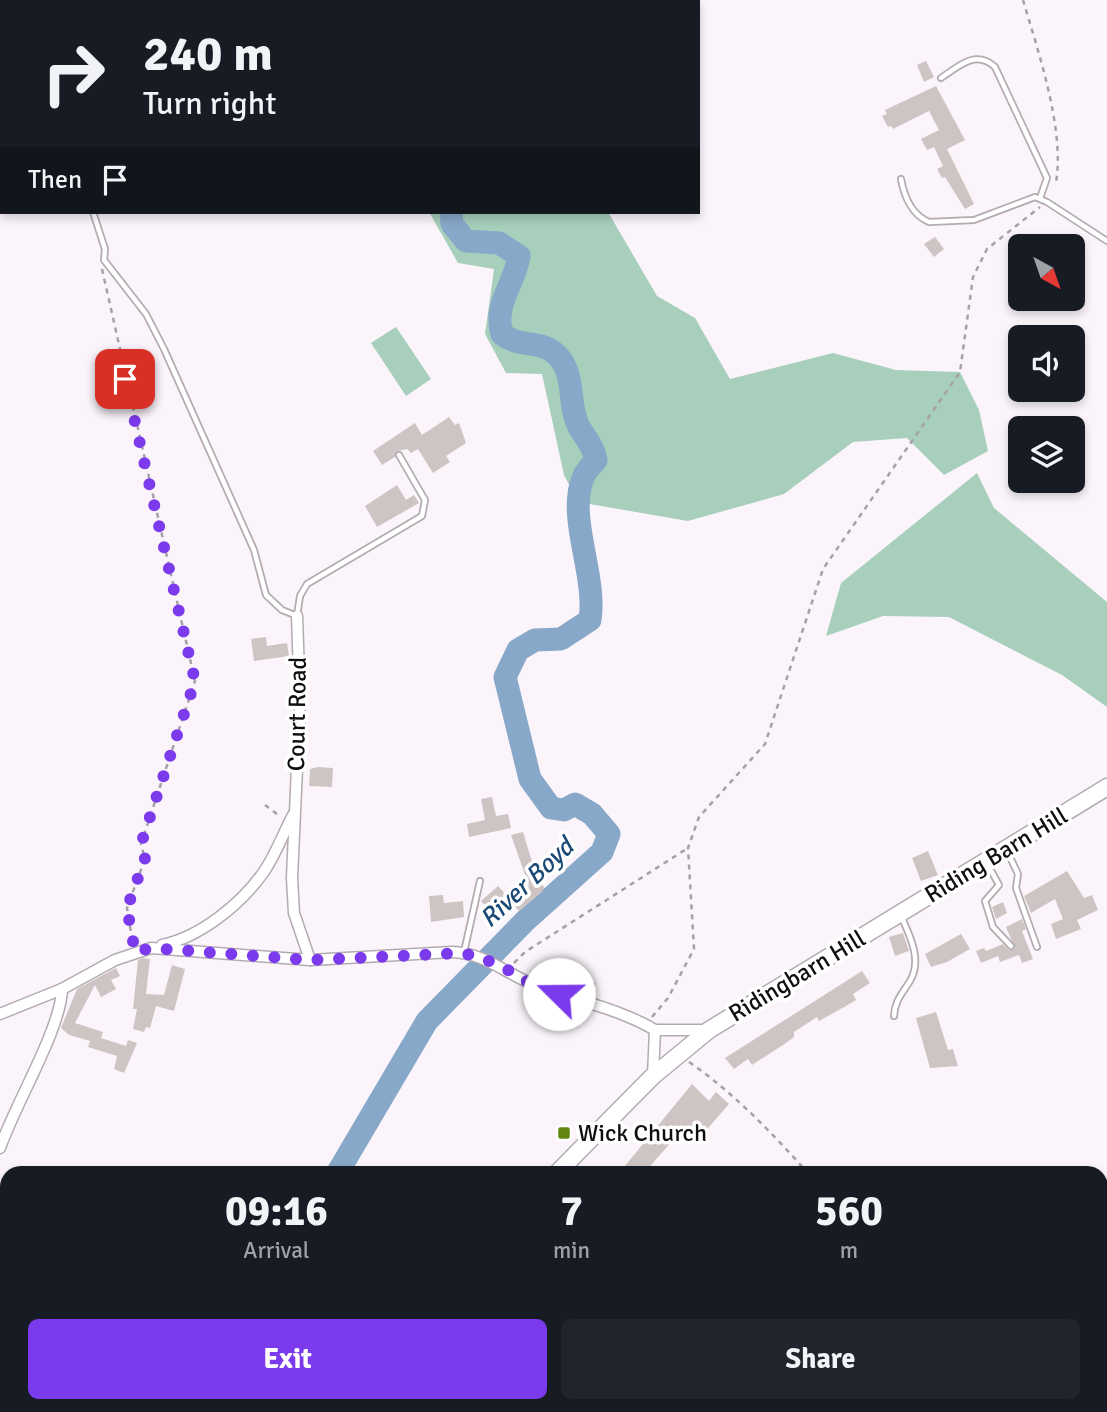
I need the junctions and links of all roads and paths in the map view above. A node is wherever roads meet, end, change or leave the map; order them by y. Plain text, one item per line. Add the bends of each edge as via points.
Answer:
1 (1023, 0) edge
2 (941, 78) dead end
3 (901, 179) dead end
4 (1040, 198) junction
5 (1047, 202) junction
6 (94, 214) edge
7 (1107, 241) edge
8 (105, 249) junction
9 (399, 455) dead end
10 (297, 616) junction
11 (1107, 787) edge
12 (265, 805) dead end
13 (294, 812) junction
14 (289, 823) junction
15 (688, 848) junction
16 (1006, 849) junction
17 (986, 861) junction
18 (480, 881) dead end
19 (893, 918) junction
20 (1011, 946) dead end
21 (1037, 947) dead end
22 (151, 948) junction
23 (135, 952) junction
24 (464, 953) junction
25 (310, 960) junction
26 (501, 966) junction
27 (62, 989) junction
28 (0, 1014) edge
29 (894, 1016) dead end
30 (644, 1024) junction
31 (654, 1030) junction
32 (709, 1030) junction
33 (677, 1054) junction
34 (653, 1076) junction
35 (0, 1148) edge
36 (564, 1166) edge
37 (802, 1166) edge

1 - 5 path via 1044,72 1056,145 1056,179
2 - 4 lane via 976,58 995,67 1047,178
3 - 4 lane via 914,211 929,222 974,220
4 - 5 lane
5 - 7 lane
5 - 15 path via 988,249 973,277 960,372 823,569 765,744 699,817
6 - 8 lane
8 - 10 lane via 104,260 146,314 164,349 254,550 266,595
8 - 23 path via 101,274 195,681 141,844 145,859 127,908
9 - 10 lane via 425,500 425,513 307,584
10 - 13 street, Court Road via 300,702
11 - 16 main road, Riding Barn Hill
12 - 14 path
13 - 14 street, Court Road
13 - 25 street, Court Road via 294,913
14 - 22 street, Court Road via 263,873 244,894 200,930
15 - 26 path
15 - 30 path via 694,949 668,998
16 - 17 main road, Riding Barn Hill
16 - 21 lane via 1018,874 1016,888
17 - 19 main road, Riding Barn Hill
17 - 20 lane via 999,885 985,901 988,919
18 - 24 lane
19 - 29 lane via 917,964 895,1002
19 - 32 main road, Ridingbarn Hill
22 - 23 street, Court Road
22 - 25 street
23 - 27 street
24 - 25 street
24 - 26 street
26 - 30 street via 533,985
27 - 28 street
27 - 35 street via 61,1008
30 - 31 street
31 - 32 street
31 - 34 street
32 - 33 main road, Ridingbarn Hill
33 - 34 main road, Ridingbarn Hill
33 - 37 path via 716,1080
34 - 36 main road, Ridingbarn Hill

